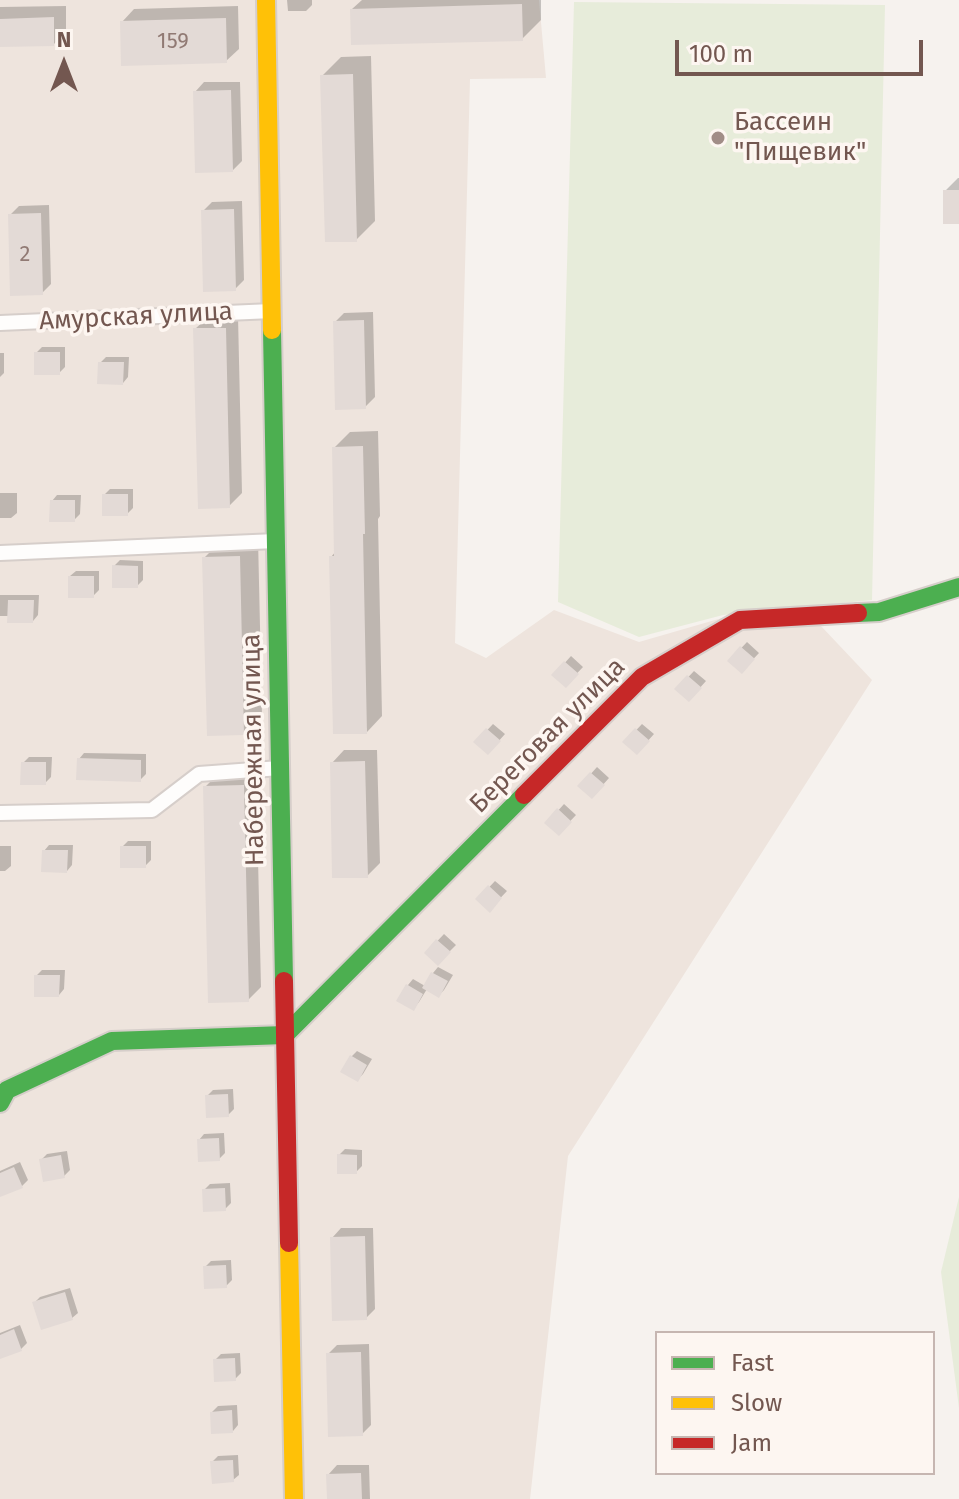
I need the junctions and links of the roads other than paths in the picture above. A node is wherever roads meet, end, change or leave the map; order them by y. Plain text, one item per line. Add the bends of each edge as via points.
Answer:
1 (266, 0) edge
2 (272, 311) junction
3 (0, 323) edge
4 (276, 541) junction
5 (0, 553) edge
6 (959, 587) edge
7 (280, 768) junction
8 (0, 813) edge
9 (285, 1035) junction
10 (0, 1103) edge
11 (294, 1499) edge

1 - 2 street, Набережная улица
2 - 3 street, Амурская улица
2 - 4 street, Набережная улица
4 - 5 street
4 - 7 street, Набережная улица
6 - 9 street, Береговая улица via 879,612 740,620 642,677
7 - 8 street via 199,774 152,810
7 - 9 street, Набережная улица
9 - 10 street via 112,1041 7,1090
9 - 11 street, Набережная улица

